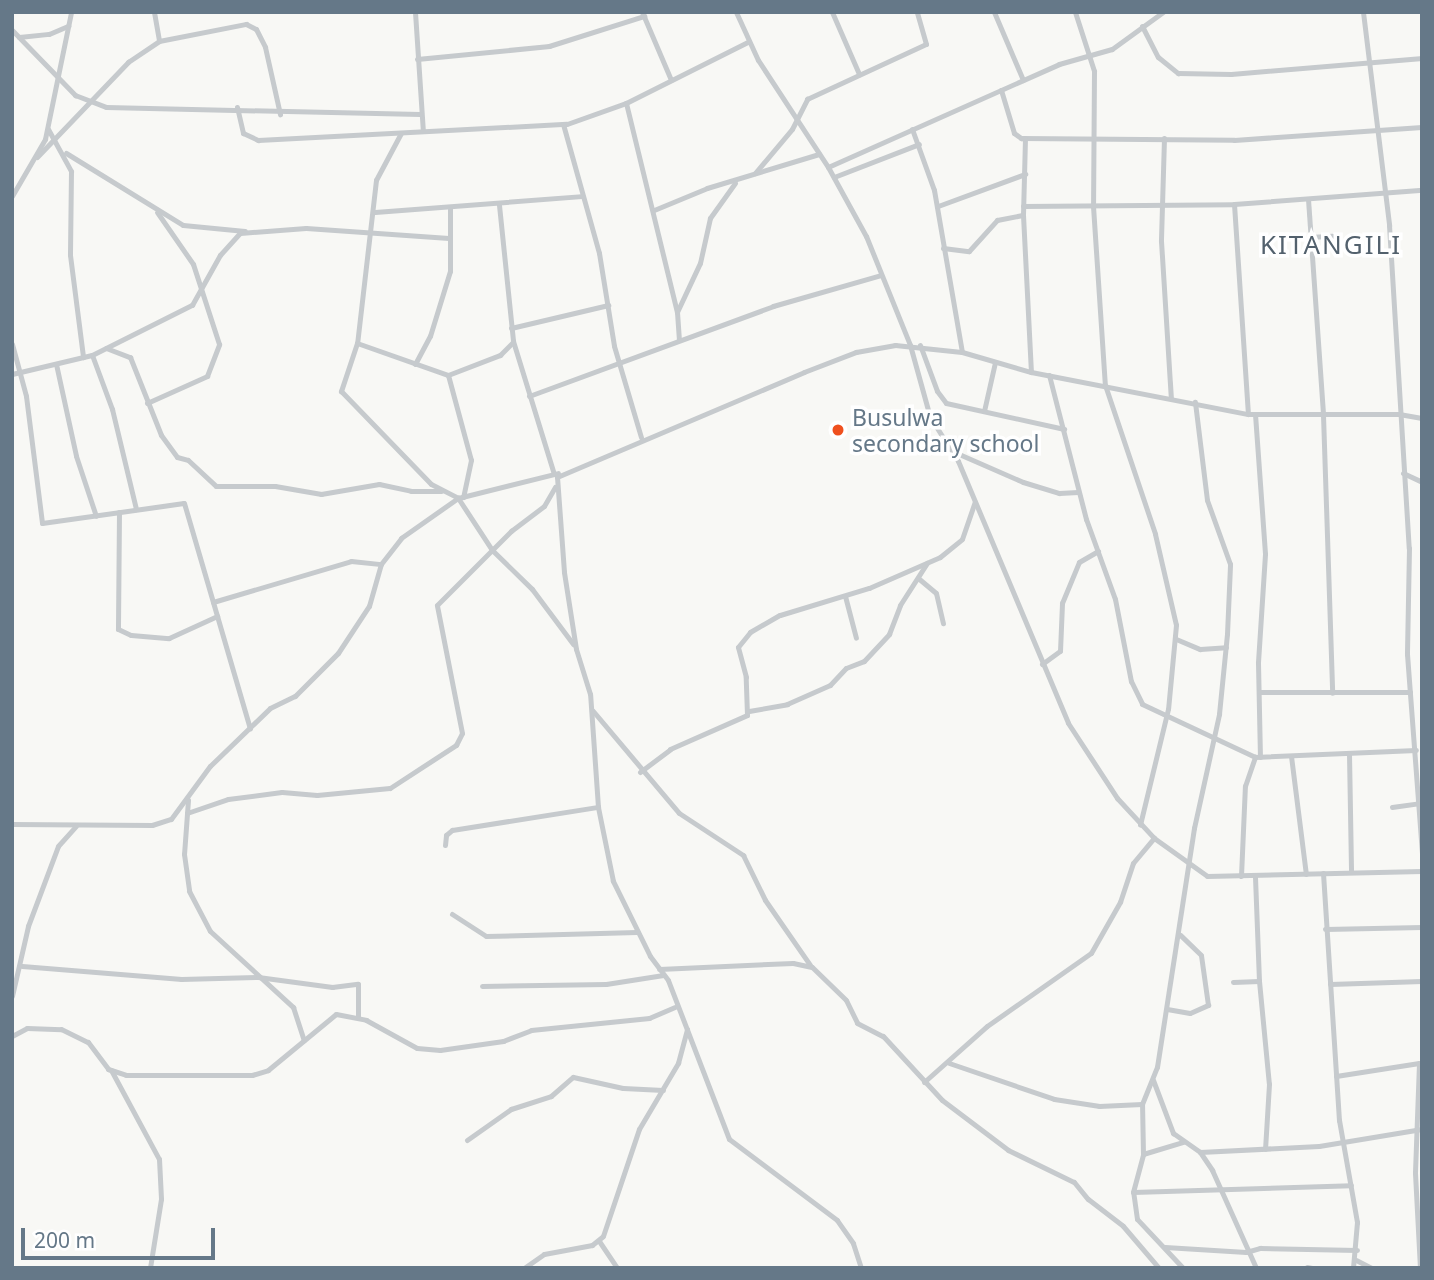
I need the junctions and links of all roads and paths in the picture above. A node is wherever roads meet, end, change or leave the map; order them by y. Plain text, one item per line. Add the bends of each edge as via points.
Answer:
1 (71, 12) edge
2 (154, 12) edge
3 (415, 12) edge
4 (736, 12) edge
5 (832, 12) edge
6 (916, 12) edge
7 (994, 12) edge
8 (1075, 12) edge
9 (1163, 12) edge
10 (1363, 12) edge
11 (643, 14) edge
12 (68, 26) junction
13 (1142, 26) junction
14 (15, 33) edge
15 (159, 41) junction
16 (748, 42) junction
17 (1092, 55) junction
18 (1422, 58) edge
19 (417, 59) junction
20 (1368, 63) junction
21 (859, 74) junction
22 (57, 77) junction
23 (671, 80) junction
24 (1023, 80) junction
25 (1001, 90) junction
26 (91, 102) junction
27 (626, 103) junction
28 (237, 107) junction
29 (280, 114) junction
30 (420, 114) junction
31 (796, 121) junction
32 (563, 124) junction
33 (1422, 127) edge
34 (48, 129) junction
35 (912, 129) junction
36 (1374, 130) junction
37 (423, 131) junction
38 (401, 133) junction
39 (1093, 136) junction
40 (54, 137) junction
41 (1025, 138) junction
42 (1164, 138) junction
43 (919, 144) junction
44 (64, 151) junction
45 (819, 154) junction
46 (37, 157) junction
47 (828, 167) junction
48 (755, 173) junction
49 (1025, 174) junction
50 (834, 177) junction
51 (735, 183) junction
52 (1422, 190) edge
53 (1384, 192) junction
54 (12, 196) edge
55 (581, 197) junction
56 (1308, 200) junction
57 (1234, 204) junction
58 (499, 205) junction
59 (938, 206) junction
60 (1023, 206) junction
61 (1093, 206) junction
62 (1160, 206) junction
63 (450, 208) junction
64 (654, 210) junction
65 (157, 212) junction
66 (375, 212) junction
67 (1023, 215) junction
68 (247, 232) junction
69 (372, 233) junction
70 (1332, 236) dead end
71 (1310, 237) junction
72 (449, 238) junction
73 (943, 248) junction
74 (881, 275) junction
75 (204, 290) junction
76 (608, 305) junction
77 (677, 312) junction
78 (511, 328) junction
79 (680, 340) junction
80 (513, 341) junction
81 (357, 343) junction
82 (12, 344) edge
83 (910, 345) junction
84 (920, 345) junction
85 (106, 348) junction
86 (962, 352) junction
87 (92, 355) junction
88 (83, 357) junction
89 (995, 362) junction
90 (56, 364) junction
91 (415, 364) junction
92 (620, 365) junction
93 (21, 372) junction
94 (1031, 372) junction
95 (12, 374) edge
96 (1049, 375) junction
97 (448, 376) junction
98 (1105, 385) junction
99 (530, 396) junction
100 (1171, 398) junction
101 (147, 402) junction
102 (1195, 402) junction
103 (984, 411) junction
104 (1251, 414) junction
105 (1399, 414) junction
106 (1323, 415) junction
107 (1422, 418) edge
108 (1064, 429) junction
109 (641, 438) junction
110 (952, 451) junction
111 (562, 471) junction
112 (1402, 473) junction
113 (554, 474) junction
114 (1422, 482) edge
115 (556, 486) junction
116 (441, 491) junction
117 (1078, 492) junction
118 (460, 498) junction
119 (975, 502) junction
120 (136, 509) junction
121 (119, 512) junction
122 (96, 516) junction
123 (492, 550) junction
124 (1098, 551) junction
125 (927, 563) junction
126 (381, 564) junction
127 (918, 578) junction
128 (845, 596) junction
129 (213, 602) junction
130 (217, 616) junction
131 (943, 623) dead end
132 (856, 638) dead end
133 (1176, 639) junction
134 (1226, 647) junction
135 (576, 649) junction
136 (1042, 664) junction
137 (1259, 692) junction
138 (1410, 692) junction
139 (1332, 693) junction
140 (591, 708) junction
141 (749, 711) junction
142 (1166, 718) junction
143 (1422, 728) edge
144 (250, 729) junction
145 (1413, 729) junction
146 (1213, 740) junction
147 (1416, 750) junction
148 (1349, 754) junction
149 (1291, 756) junction
150 (1258, 757) junction
151 (640, 772) junction
152 (188, 800) junction
153 (1420, 803) junction
154 (598, 807) junction
155 (1392, 807) dead end
156 (187, 813) junction
157 (12, 824) edge
158 (1140, 825) junction
159 (76, 826) junction
160 (1154, 838) junction
161 (445, 845) dead end
162 (1422, 854) edge
163 (1189, 867) junction
164 (1422, 871) edge
165 (1351, 872) junction
166 (1323, 873) junction
167 (1306, 874) junction
168 (1241, 876) junction
169 (1255, 877) junction
170 (452, 914) dead end
171 (1422, 927) edge
172 (1325, 929) junction
173 (637, 932) junction
174 (1180, 935) junction
175 (22, 966) junction
176 (812, 967) junction
177 (661, 972) junction
178 (258, 977) junction
179 (1259, 981) junction
180 (1422, 981) edge
181 (1233, 982) dead end
182 (1330, 984) junction
183 (482, 986) dead end
184 (12, 996) edge
185 (675, 1007) junction
186 (1167, 1009) junction
187 (358, 1016) junction
188 (687, 1029) junction
189 (12, 1036) edge
190 (304, 1040) junction
191 (949, 1063) junction
192 (1420, 1063) edge
193 (111, 1070) junction
194 (1336, 1076) junction
195 (1153, 1080) junction
196 (924, 1082) junction
197 (663, 1090) junction
198 (1142, 1104) junction
199 (1419, 1129) edge
200 (467, 1140) dead end
201 (1183, 1142) junction
202 (1343, 1143) junction
203 (1265, 1149) junction
204 (1200, 1152) junction
205 (1143, 1154) junction
206 (1351, 1185) junction
207 (1222, 1188) junction
208 (1133, 1192) junction
209 (599, 1241) junction
210 (1164, 1247) junction
211 (1357, 1250) junction
212 (1245, 1252) junction
213 (1356, 1260) junction
214 (1252, 1267) edge
215 (150, 1268) edge
216 (524, 1268) edge
217 (617, 1268) edge
218 (861, 1268) edge
219 (1158, 1268) edge
220 (1183, 1268) edge
221 (1353, 1268) edge
222 (1372, 1268) edge
223 (1420, 1268) edge

1 - 12 street
2 - 15 street
3 - 19 street
4 - 16 street
5 - 21 street
6 - 21 street via 926,44
7 - 24 street
8 - 17 street
9 - 13 street
10 - 20 street
11 - 19 street via 550,46
11 - 23 street
12 - 14 street via 39,36
12 - 22 street
13 - 17 street via 1112,49
13 - 20 street via 1158,57 1178,73
14 - 22 street
15 - 26 street via 132,58
15 - 29 street via 251,25 265,47
16 - 23 street
16 - 31 street
17 - 24 street
17 - 39 street
18 - 20 street
19 - 30 street
20 - 36 street
21 - 31 street via 807,99
22 - 26 street
22 - 34 street
23 - 27 street
24 - 25 street
25 - 35 street
25 - 41 street via 1014,133
26 - 28 street via 129,109
26 - 40 street
27 - 32 street
27 - 64 street
28 - 29 street
28 - 38 street via 242,131 253,139
29 - 30 street
30 - 37 street
31 - 45 street
31 - 48 street
32 - 37 street
32 - 55 street
33 - 36 street
34 - 40 street
34 - 46 street
35 - 43 street
35 - 47 street
36 - 42 street via 1234,140
36 - 53 street
37 - 38 street
38 - 66 street via 379,170
39 - 41 street
39 - 42 street
39 - 61 street
40 - 44 street
40 - 46 street
41 - 49 street
42 - 62 street
43 - 50 street
43 - 59 street
44 - 65 street
44 - 88 street via 72,176 70,255
45 - 47 street
45 - 48 street
46 - 54 street
47 - 50 street
48 - 51 street
49 - 59 street
49 - 60 street
50 - 74 street
51 - 64 street via 699,191
51 - 77 street via 710,218 700,263
52 - 53 street
53 - 56 street
53 - 105 street
55 - 58 street
55 - 76 street
56 - 57 street
56 - 71 street
57 - 62 street
57 - 104 street
58 - 63 street
58 - 78 street
59 - 73 street
60 - 61 street
60 - 67 street
61 - 62 street
61 - 98 street
62 - 100 street
63 - 66 street
63 - 72 street
64 - 77 street
65 - 68 street via 183,225
65 - 75 street via 193,264
66 - 69 street
67 - 73 street via 997,220 969,251
67 - 94 street
68 - 69 street via 306,228
68 - 75 street via 226,246
69 - 72 street
69 - 81 street
70 - 71 street
71 - 106 street
72 - 91 street via 450,271 430,336
73 - 86 street
74 - 79 street via 813,292
74 - 83 street
75 - 85 street via 191,305
75 - 101 street via 219,344 215,364 197,383
76 - 78 street
76 - 92 street
77 - 79 street
78 - 80 street
79 - 92 street
80 - 97 street via 500,355
80 - 99 street
81 - 91 street
81 - 116 street via 341,391
82 - 93 street
83 - 84 street
83 - 109 street via 856,352
83 - 110 street via 923,400
84 - 86 street
84 - 103 street via 942,400
85 - 87 street
85 - 101 street via 130,357
86 - 89 street
87 - 88 street
87 - 120 street via 112,409
88 - 90 street
89 - 94 street
89 - 103 street
90 - 93 street
90 - 122 street via 76,456
91 - 97 street
92 - 99 street
92 - 109 street
93 - 95 street
93 - 122 street via 42,523
94 - 96 street
96 - 98 street
96 - 108 street
97 - 118 street via 471,460
98 - 100 street
98 - 133 street via 1163,562 1175,608
99 - 113 street
100 - 102 street
101 - 116 street via 161,435 177,457 191,462 203,479 216,486 275,486 321,494 379,484
102 - 104 street
102 - 134 street via 1207,500 1230,564
103 - 108 street
104 - 106 street
104 - 137 street via 1265,554
105 - 106 street
105 - 107 street
105 - 112 street
106 - 139 street
108 - 117 street
109 - 111 street
110 - 117 street via 1023,482 1059,493
110 - 119 street
111 - 113 street
111 - 115 street
112 - 114 street
112 - 138 street via 1409,548
113 - 118 street
115 - 123 street via 544,506
115 - 135 street
116 - 118 street
117 - 124 street
118 - 123 street
118 - 126 street via 401,538
119 - 125 street via 962,539
119 - 136 street
120 - 121 street
120 - 129 street via 184,503
121 - 122 street
121 - 130 street via 118,629 131,635 169,638
123 - 135 street via 532,589
123 - 156 street via 436,608 462,733 456,745 390,789 317,795 282,792 228,799
124 - 136 street via 1079,562 1062,598 1060,651
124 - 142 street via 1115,599 1134,690 1142,704
125 - 127 street
125 - 128 street
126 - 129 street via 351,561
126 - 144 street via 369,606 338,653 295,696 270,708
127 - 131 street via 936,593
127 - 141 street via 889,634 864,661 844,669 830,685 787,704
128 - 132 street
128 - 141 street via 770,620 740,642
129 - 130 street
130 - 144 street
133 - 134 street via 1200,649
133 - 142 street
134 - 146 street
135 - 140 street
136 - 158 street via 1076,737
137 - 139 street
137 - 150 street
138 - 139 street
138 - 145 street
140 - 151 street
140 - 154 street
141 - 151 street via 736,723 670,749
142 - 146 street
142 - 158 street
143 - 145 street
144 - 152 street via 209,766
145 - 147 street
146 - 150 street
146 - 163 street
147 - 148 street
147 - 153 street
148 - 149 street
148 - 165 street
149 - 150 street
149 - 167 street
150 - 168 street via 1245,786
151 - 176 street via 680,813 743,855 765,900
152 - 156 street
152 - 159 street via 160,824
153 - 155 street
153 - 162 street
154 - 161 street via 453,830 446,835
154 - 173 street via 613,881
156 - 178 street via 184,853 189,891 210,931 234,949
157 - 159 street
158 - 160 street
159 - 175 street via 58,846 27,926
160 - 163 street
160 - 191 street via 1133,863 1120,902 1091,953 987,1026
163 - 168 street via 1207,876
163 - 174 street
164 - 165 street
165 - 166 street
166 - 167 street
166 - 172 street
167 - 169 street
168 - 169 street
169 - 179 street
170 - 173 street via 486,936
171 - 172 street
172 - 182 street
173 - 177 street
174 - 186 street
174 - 186 street via 1202,958 1208,1005 1190,1013
175 - 178 street via 181,979
175 - 184 street
176 - 177 street via 760,964
176 - 196 street via 846,999 857,1023 883,1036
177 - 183 street via 606,984
177 - 185 street
178 - 187 street via 324,987 359,985
178 - 190 street via 293,1007
179 - 181 street
179 - 203 street via 1269,1084
180 - 182 street
182 - 194 street
185 - 187 street via 649,1018 531,1030 503,1041 440,1050 406,1043
185 - 188 street
186 - 195 street
187 - 190 street via 332,1015
188 - 197 street via 678,1063
188 - 218 street via 729,1139 837,1220 853,1243
189 - 193 street via 35,1027 61,1029 88,1042
190 - 193 street via 258,1074 150,1077
191 - 196 street
191 - 198 street via 1054,1099 1098,1106
192 - 194 street
192 - 199 street
193 - 215 street via 159,1159 161,1199
194 - 202 street
195 - 198 street
195 - 201 street via 1172,1133
196 - 219 street via 1008,1150 1074,1182 1123,1226
197 - 200 street via 623,1088 573,1077 551,1096 511,1110
197 - 209 street via 639,1129
198 - 205 street
199 - 202 street
199 - 223 street
201 - 204 street
201 - 205 street
202 - 203 street
202 - 206 street
203 - 204 street
204 - 207 street
205 - 208 street
206 - 207 street
206 - 211 street
207 - 208 street
207 - 212 street
208 - 210 street via 1138,1219
209 - 216 street via 544,1254
209 - 217 street
210 - 212 street
210 - 220 street
211 - 212 street via 1260,1248
211 - 213 street
212 - 214 street
213 - 221 street
213 - 222 street

